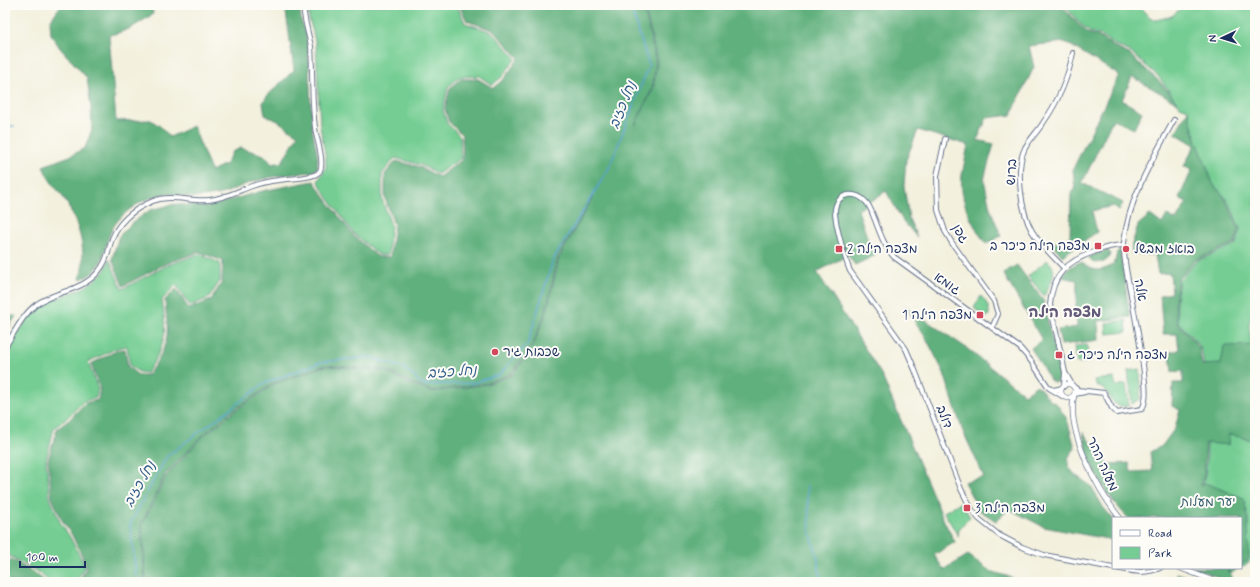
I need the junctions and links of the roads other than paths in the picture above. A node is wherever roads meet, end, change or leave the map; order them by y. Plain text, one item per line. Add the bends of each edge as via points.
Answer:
1 (303, 5) edge
2 (1073, 53) dead end
3 (1174, 120) dead end
4 (945, 139) dead end
5 (843, 196) joint
6 (1124, 245) junction
7 (1064, 268) junction
8 (992, 328) junction
9 (5, 347) edge
10 (1065, 372) junction
11 (1073, 386) junction
12 (1063, 387) junction
13 (1049, 388) junction
14 (1089, 392) junction
15 (1074, 395) junction
16 (1065, 398) junction
17 (1073, 414) junction
18 (1119, 517) edge
19 (1112, 568) edge
20 (1120, 569) edge
21 (1152, 569) edge
22 (1157, 569) edge
23 (1184, 569) edge
24 (1149, 572) junction
25 (1217, 582) edge

1 - 9 street via 311,46 315,126 322,167 319,173 253,186 222,198 194,201 163,198 135,210 117,228 106,261 98,273 79,286 38,304 20,322
2 - 7 street, ברוש via 1058,98 1025,148 1021,163 1021,192 1029,223 1036,237
3 - 6 street, אלה via 1139,188 1129,218
4 - 8 street, גפן via 936,176 938,210 952,243 994,301 998,314
5 - 8 street, גומא via 859,196 867,203 883,241 894,257
5 - 19 street, דולב via 836,204 835,210 848,268 906,349 961,489 972,510 988,527 1022,547 1044,555
6 - 7 street via 1107,247 1085,255
6 - 14 street, אלה via 1125,265 1141,348 1145,401 1142,409 1117,413 1104,393
7 - 10 street via 1053,287 1050,305
8 - 13 street, גומא via 1026,354
10 - 11 street
10 - 12 street
11 - 12 street via 1069,384
11 - 14 street, אלה
11 - 15 street
12 - 13 street via 1054,390
12 - 16 street via 1061,393
13 - 16 street
14 - 15 street, אלה
15 - 16 street
15 - 17 street, מעלה ההר
16 - 17 street, מעלה ההר
17 - 18 street, מעלה ההר via 1083,454 1094,479
20 - 24 street, דולב
21 - 24 street
22 - 24 street, דולב
23 - 25 street

